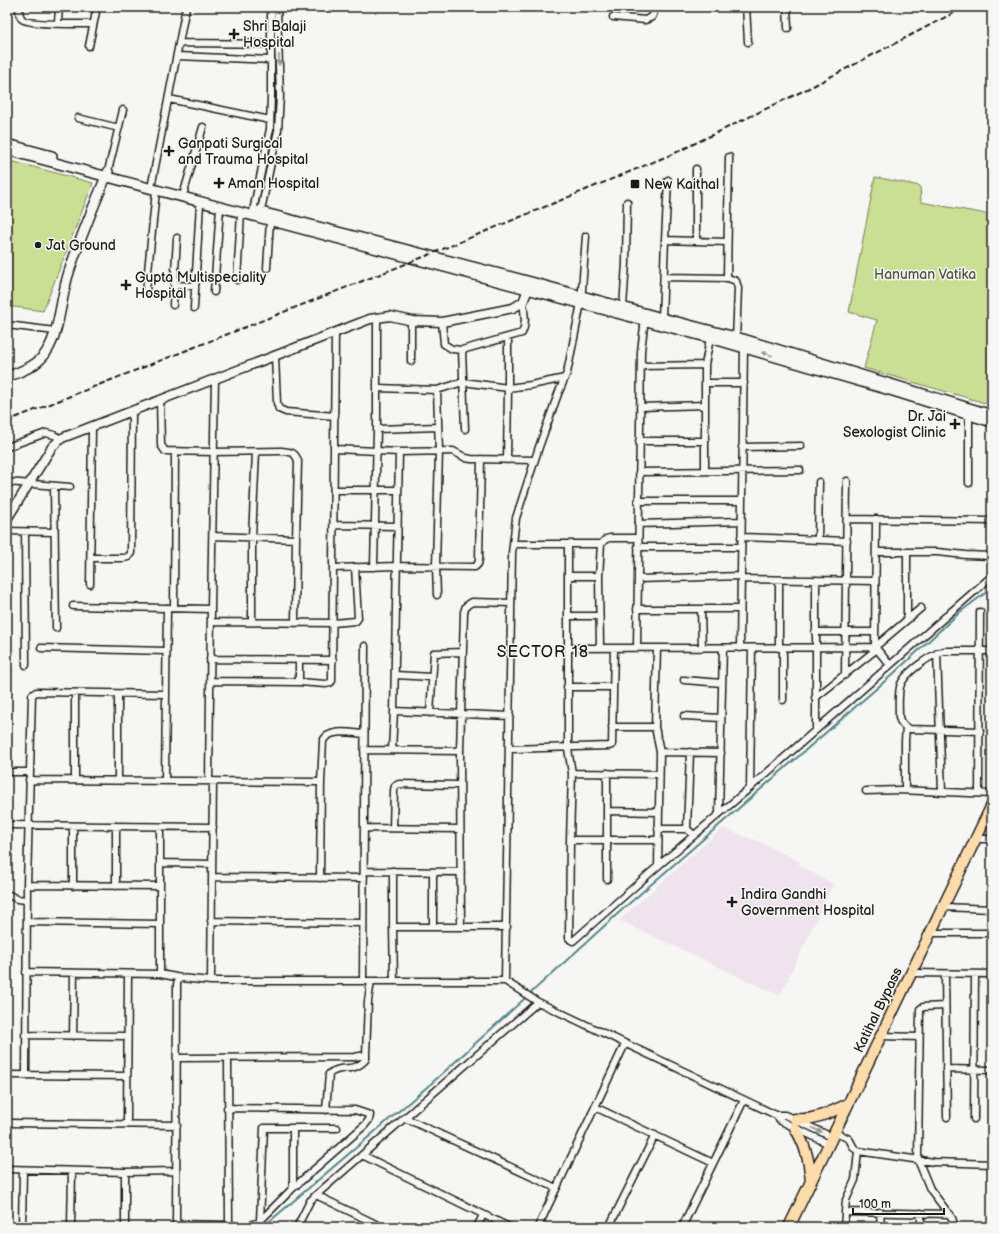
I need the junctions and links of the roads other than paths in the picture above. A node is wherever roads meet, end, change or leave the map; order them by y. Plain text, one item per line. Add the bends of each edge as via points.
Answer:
1 (19, 7) edge
2 (59, 7) edge
3 (97, 7) edge
4 (186, 7) edge
5 (264, 7) edge
6 (271, 7) edge
7 (278, 7) edge
8 (656, 7) edge
9 (746, 7) edge
10 (787, 7) edge
11 (613, 17) dead end
12 (58, 23) junction
13 (93, 24) junction
14 (788, 28) dead end
15 (748, 42) dead end
16 (180, 43) junction
17 (270, 44) junction
18 (278, 44) junction
19 (89, 46) dead end
20 (177, 56) junction
21 (271, 60) junction
22 (169, 99) junction
23 (123, 110) dead end
24 (78, 118) dead end
25 (270, 120) junction
26 (203, 127) dead end
27 (119, 128) junction
28 (7, 144) edge
29 (7, 150) edge
30 (31, 154) junction
31 (729, 157) dead end
32 (696, 169) dead end
33 (107, 174) junction
34 (668, 180) dead end
35 (154, 187) junction
36 (184, 192) junction
37 (627, 202) dead end
38 (200, 203) junction
39 (220, 208) junction
40 (241, 213) junction
41 (256, 214) junction
42 (270, 221) junction
43 (586, 236) dead end
44 (177, 238) dead end
45 (665, 240) junction
46 (696, 241) junction
47 (727, 242) junction
48 (267, 268) dead end
49 (664, 277) junction
50 (728, 278) junction
51 (237, 280) dead end
52 (174, 285) junction
53 (530, 285) junction
54 (195, 286) junction
55 (146, 291) dead end
56 (214, 292) dead end
57 (581, 300) junction
58 (523, 302) junction
59 (173, 306) dead end
60 (623, 307) junction
61 (194, 308) dead end
62 (377, 317) junction
63 (645, 317) junction
64 (662, 318) junction
65 (411, 321) junction
66 (442, 322) junction
67 (7, 325) edge
68 (55, 332) junction
69 (336, 332) junction
70 (508, 337) junction
71 (710, 338) junction
72 (738, 343) junction
73 (462, 350) junction
74 (275, 356) junction
75 (412, 361) dead end
76 (705, 365) junction
77 (641, 366) junction
78 (7, 377) edge
79 (215, 378) junction
80 (565, 378) junction
81 (463, 382) junction
82 (705, 383) junction
83 (744, 383) junction
84 (377, 388) junction
85 (508, 388) junction
86 (437, 390) junction
87 (160, 400) junction
88 (705, 405) junction
89 (640, 407) junction
90 (132, 412) junction
91 (969, 415) junction
92 (992, 415) edge
93 (335, 416) junction
94 (992, 422) edge
95 (92, 427) junction
96 (438, 427) junction
97 (377, 429) junction
98 (465, 429) dead end
99 (61, 439) junction
100 (639, 441) junction
101 (705, 441) junction
102 (742, 446) junction
103 (801, 446) dead end
104 (7, 447) edge
105 (334, 449) junction
106 (376, 451) junction
107 (439, 451) junction
108 (175, 452) junction
109 (214, 452) junction
110 (256, 452) junction
111 (399, 452) junction
112 (481, 459) junction
113 (507, 460) junction
114 (534, 460) junction
115 (742, 470) junction
116 (800, 470) dead end
117 (705, 471) junction
118 (639, 472) junction
119 (847, 481) dead end
120 (7, 482) edge
121 (819, 482) dead end
122 (969, 483) dead end
123 (28, 484) junction
124 (54, 487) junction
125 (70, 487) dead end
126 (334, 490) junction
127 (398, 490) junction
128 (376, 491) junction
129 (638, 501) junction
130 (742, 501) junction
131 (7, 519) edge
132 (847, 519) junction
133 (876, 519) junction
134 (741, 521) junction
135 (992, 521) edge
136 (638, 524) junction
137 (334, 525) junction
138 (374, 526) junction
139 (398, 526) junction
140 (7, 531) edge
141 (25, 532) junction
142 (54, 532) junction
143 (213, 536) junction
144 (252, 537) junction
145 (741, 537) junction
146 (638, 538) junction
147 (296, 539) junction
148 (818, 540) junction
149 (846, 541) junction
150 (513, 544) junction
151 (568, 544) junction
152 (601, 544) junction
153 (638, 547) junction
154 (741, 547) junction
155 (876, 552) junction
156 (906, 552) junction
157 (992, 556) edge
158 (91, 558) junction
159 (397, 566) junction
160 (436, 566) junction
161 (355, 567) junction
162 (374, 567) junction
163 (334, 568) junction
164 (568, 576) junction
165 (599, 576) junction
166 (992, 576) edge
167 (638, 578) junction
168 (741, 578) junction
169 (779, 580) junction
170 (816, 580) junction
171 (846, 580) junction
172 (875, 581) junction
173 (90, 584) dead end
174 (436, 595) dead end
175 (511, 603) junction
176 (73, 606) dead end
177 (167, 608) junction
178 (174, 608) junction
179 (921, 608) dead end
180 (211, 609) junction
181 (637, 609) junction
182 (701, 609) junction
183 (740, 609) junction
184 (980, 612) dead end
185 (568, 616) junction
186 (599, 616) junction
187 (907, 620) junction
188 (211, 622) junction
189 (252, 622) junction
190 (295, 622) junction
191 (333, 623) junction
192 (56, 628) dead end
193 (815, 632) junction
194 (845, 632) junction
195 (875, 632) junction
196 (366, 646) dead end
197 (41, 648) dead end
198 (568, 648) junction
199 (600, 648) junction
200 (614, 648) junction
201 (637, 648) junction
202 (657, 648) junction
203 (702, 648) junction
204 (723, 648) junction
205 (740, 648) junction
206 (752, 648) junction
207 (781, 648) junction
208 (815, 648) junction
209 (845, 648) junction
210 (876, 648) junction
211 (166, 651) junction
212 (981, 651) junction
213 (992, 651) edge
214 (463, 652) junction
215 (937, 653) junction
216 (210, 659) junction
217 (299, 660) junction
218 (333, 660) junction
219 (26, 665) dead end
220 (890, 665) junction
221 (845, 674) junction
222 (395, 675) junction
223 (432, 677) junction
224 (684, 680) dead end
225 (210, 681) junction
226 (299, 682) junction
227 (722, 683) junction
228 (567, 687) junction
229 (613, 688) junction
230 (75, 693) junction
231 (118, 694) junction
232 (166, 694) junction
233 (815, 698) junction
234 (783, 700) dead end
235 (394, 711) junction
236 (430, 713) junction
237 (461, 715) junction
238 (510, 716) junction
239 (684, 716) dead end
240 (721, 718) junction
241 (612, 727) junction
242 (655, 727) junction
243 (906, 727) junction
244 (816, 730) junction
245 (940, 730) junction
246 (980, 730) junction
247 (364, 734) junction
248 (509, 749) junction
249 (568, 749) junction
250 (364, 750) junction
251 (392, 750) junction
252 (460, 751) junction
253 (660, 752) junction
254 (690, 752) junction
255 (721, 753) junction
256 (7, 772) edge
257 (29, 772) junction
258 (572, 773) junction
259 (607, 774) junction
260 (659, 774) junction
261 (29, 780) junction
262 (75, 780) junction
263 (118, 780) junction
264 (165, 780) junction
265 (211, 780) junction
266 (321, 782) junction
267 (460, 785) junction
268 (750, 788) junction
269 (905, 790) junction
270 (866, 791) dead end
271 (942, 792) junction
272 (979, 793) junction
273 (992, 794) edge
274 (992, 805) edge
275 (607, 811) junction
276 (658, 812) junction
277 (720, 814) junction
278 (7, 825) edge
279 (28, 826) junction
280 (73, 826) junction
281 (116, 826) junction
282 (160, 827) junction
283 (212, 828) junction
284 (364, 828) junction
285 (393, 828) junction
286 (658, 828) junction
287 (460, 829) junction
288 (687, 829) junction
289 (694, 835) junction
290 (976, 839) junction
291 (992, 839) edge
292 (570, 840) junction
293 (607, 840) junction
294 (658, 840) junction
295 (160, 863) junction
296 (212, 864) junction
297 (658, 866) junction
298 (393, 871) junction
299 (433, 872) junction
300 (461, 872) junction
301 (364, 874) junction
302 (212, 877) junction
303 (320, 878) junction
304 (607, 880) dead end
305 (27, 885) junction
306 (73, 886) junction
307 (116, 886) junction
308 (160, 886) junction
309 (7, 894) edge
310 (27, 900) junction
311 (943, 907) junction
312 (992, 909) edge
313 (211, 921) junction
314 (27, 922) junction
315 (364, 923) junction
316 (160, 924) junction
317 (393, 927) junction
318 (433, 927) junction
319 (461, 927) junction
320 (507, 928) junction
321 (931, 932) junction
322 (992, 933) edge
323 (26, 972) junction
324 (74, 973) junction
325 (912, 973) junction
326 (128, 974) junction
327 (160, 974) junction
328 (945, 974) junction
329 (975, 974) junction
330 (992, 974) edge
331 (181, 978) junction
332 (211, 981) junction
333 (394, 981) junction
334 (505, 981) junction
335 (363, 982) junction
336 (371, 982) junction
337 (536, 1001) junction
338 (945, 1006) junction
339 (25, 1035) junction
340 (73, 1036) junction
341 (127, 1036) junction
342 (881, 1036) junction
343 (919, 1037) junction
344 (625, 1044) junction
345 (366, 1056) junction
346 (177, 1058) junction
347 (228, 1058) junction
348 (946, 1069) junction
349 (974, 1070) junction
350 (992, 1070) edge
351 (26, 1074) junction
352 (7, 1075) edge
353 (127, 1076) junction
354 (744, 1100) junction
355 (848, 1104) junction
356 (595, 1107) junction
357 (227, 1108) junction
358 (326, 1110) junction
359 (947, 1117) dead end
360 (405, 1118) junction
361 (974, 1119) dead end
362 (10, 1123) dead end
363 (127, 1124) junction
364 (795, 1124) junction
365 (177, 1125) junction
366 (293, 1128) junction
367 (337, 1128) dead end
368 (655, 1135) junction
369 (832, 1138) junction
370 (858, 1151) junction
371 (362, 1155) junction
372 (918, 1160) junction
373 (713, 1163) junction
374 (992, 1164) edge
375 (7, 1169) edge
376 (23, 1170) junction
377 (72, 1171) junction
378 (176, 1171) junction
379 (125, 1172) junction
380 (811, 1181) junction
381 (293, 1188) junction
382 (556, 1188) junction
383 (316, 1195) junction
384 (846, 1212) junction
385 (880, 1212) junction
386 (922, 1213) junction
387 (950, 1214) junction
388 (483, 1215) junction
389 (260, 1221) junction
390 (229, 1225) junction
391 (176, 1226) edge
392 (22, 1227) edge
393 (71, 1227) edge
394 (125, 1227) edge
395 (240, 1227) edge
396 (247, 1227) edge
397 (297, 1227) edge
398 (382, 1227) edge
399 (477, 1227) edge
400 (509, 1227) edge
401 (538, 1227) edge
402 (609, 1227) edge
403 (682, 1227) edge
404 (789, 1227) edge
405 (844, 1227) edge
406 (881, 1227) edge
407 (921, 1227) edge
408 (955, 1227) edge

1 - 12 street via 20,17 24,21
2 - 12 street
3 - 13 street
4 - 16 street
5 - 6 street
6 - 17 street
7 - 18 street
8 - 11 street via 652,17 645,20
9 - 15 street
10 - 14 street
12 - 13 street
13 - 19 street
16 - 17 street
16 - 20 street
17 - 18 street
17 - 21 street
18 -> 41 street via 278,130
20 - 21 street
20 - 22 street
21 - 25 street
22 - 25 street
22 - 35 street
23 - 27 street
24 - 27 street
25 - 41 street
26 - 36 street
27 - 33 street
28 - 30 main road
29 - 30 main road
30 - 33 main road
31 - 47 street
32 - 46 street
33 - 35 main road
33 - 68 main road via 68,272
34 - 45 street
35 - 36 main road
35 - 38 main road
35 - 55 street
36 - 41 main road
37 - 60 street
38 - 39 main road
38 - 54 street
39 - 40 main road
39 - 56 street
40 - 41 main road
40 - 51 street
41 - 42 main road
41 - 53 main road
42 - 48 street
42 - 53 main road
43 - 57 street
44 - 52 street
45 - 46 street
45 - 49 street
46 - 47 street
47 - 50 street
49 - 50 street
49 - 64 street
50 - 72 street via 736,281 738,288
52 - 54 street
52 - 59 street
53 - 57 main road
53 - 58 street
54 - 61 street
57 - 60 main road
57 - 63 main road
57 - 80 street
58 - 66 street via 513,308
58 - 70 street via 525,328 522,333
60 - 63 main road
62 - 65 street via 390,316
62 - 69 street
62 - 84 street
63 - 64 main road
63 - 71 main road
63 - 77 street
64 - 72 main road
65 - 66 street
65 - 75 street
66 - 73 street via 444,344 452,349
67 - 68 street
68 - 78 main road via 40,360 27,369
69 - 74 street
69 - 93 street
70 - 73 street
70 - 85 street
71 - 72 main road
71 - 76 street
72 - 83 street
91 -> 72 main road
72 - 92 main road
73 - 81 street
74 - 79 street
74 - 93 street via 279,410
76 - 77 street
76 - 82 street
77 - 89 street
79 - 87 street
79 - 109 street
80 - 85 street via 531,386
80 - 114 street
81 - 85 street
81 - 86 street
81 - 98 street
82 - 83 street
82 - 88 street
83 - 102 street
84 - 86 street
84 - 97 street
85 - 113 street
86 - 96 street
87 - 90 street
87 - 108 street via 161,445 165,451
88 - 89 street
88 - 101 street
89 - 100 street
90 - 95 street
90 - 158 street via 132,553 124,558
91 - 94 main road
91 - 122 street
93 - 105 street
95 - 99 street
95 - 158 street
96 - 97 street
96 - 107 street
97 - 106 street
99 - 104 street via 46,434
99 - 123 street via 52,446
100 - 101 street
100 - 118 street
101 - 117 street
102 - 103 street
102 - 115 street
105 - 106 street
105 - 126 street
106 - 111 street
106 - 128 street
107 - 111 street
107 - 112 street via 453,451 466,458
107 - 160 street
108 - 109 street
108 - 178 street
109 - 110 street
109 - 143 street
110 - 144 street
110 - 147 street via 292,452 297,456
111 - 127 street
112 - 113 street
112 - 160 street via 478,564 469,568
113 - 114 street
114 - 150 street via 516,518
115 - 116 street
115 - 117 street
115 - 130 street
117 - 118 street
118 - 129 street
119 - 132 street
120 - 123 street
121 - 148 street
123 - 124 street
123 - 131 street
124 - 125 street
124 - 142 street
126 - 128 street
126 - 137 street
127 - 128 street
127 - 139 street
128 - 138 street
129 - 130 street
129 - 136 street
130 - 134 street
132 - 133 street
132 - 149 street
133 - 135 street
133 - 155 street
134 - 136 street
134 - 145 street
136 - 146 street
137 - 138 street
137 - 163 street
138 - 139 street
138 - 162 street
139 - 159 street
140 - 141 street
141 - 142 street
141 - 219 street
142 - 192 street
143 - 144 street
143 - 180 street
144 - 147 street
144 - 189 street
145 - 148 street
145 - 154 street
146 - 152 street via 610,538
146 - 153 street
147 - 190 street
148 - 149 street
149 - 171 street
150 - 151 street
150 - 175 street
151 - 152 street
151 - 164 street
152 - 165 street
153 - 154 street
153 - 167 street
154 - 168 street
155 - 156 street
155 - 172 street
156 - 157 street
156 - 187 street
158 - 173 street
159 - 160 street
159 - 162 street
159 - 222 street
160 - 174 street
161 - 162 street
161 - 163 street
161 - 191 street via 358,618 356,621
163 - 191 street
164 - 165 street
164 - 185 street
165 - 186 street
166 - 220 street
167 - 168 street
167 - 181 street
168 - 169 street
168 - 183 street
169 - 170 street
169 - 207 street
170 - 171 street
170 - 193 street
171 - 172 street
171 - 194 street
172 - 195 street
175 - 214 street via 477,601 466,606
175 - 238 street
176 - 177 street
177 - 178 street
177 - 211 street
178 - 180 street
179 - 187 street
180 - 188 street
181 - 182 street
181 - 201 street
182 - 183 street
182 - 203 street
183 - 205 street
184 - 212 street
185 - 186 street
185 - 198 street
186 - 199 street
187 - 210 street
188 - 189 street
188 - 216 street
189 - 190 street
190 - 191 street
191 - 218 street
193 - 194 street
193 - 208 street
194 - 195 street
194 - 209 street
195 - 210 street
196 - 247 street
197 - 211 street
198 - 199 street
198 - 228 street
199 - 200 street
200 - 201 street
200 - 229 street
201 - 202 street
202 - 203 street
202 - 242 street
203 - 204 street
204 - 205 street
204 - 227 street
205 - 206 street
206 - 207 street
206 - 268 street
207 - 208 street
207 - 234 street
208 - 209 street
208 - 233 street
209 - 210 street
209 - 221 street
210 - 220 street
210 - 221 street
211 - 232 street
212 - 213 street
212 - 215 street
212 - 246 street
214 - 223 street via 434,653
214 - 237 street
215 - 243 street via 909,673 902,682 899,718
215 - 245 street
216 - 217 street
216 - 225 street
217 - 218 street
217 - 226 street
218 - 226 street via 330,683
220 - 244 street
221 - 233 street
222 - 223 street
222 - 235 street
223 - 236 street
224 - 227 street
225 - 226 street
225 - 265 street
227 - 240 street
228 - 229 street
228 - 249 street
229 - 241 street
230 - 231 street
230 - 257 street via 36,692 32,695
230 - 262 street
231 - 232 street
231 - 263 street
232 - 264 street
233 - 244 street
235 - 236 street
235 - 251 street
236 - 237 street
237 - 238 street
237 - 252 street
238 - 248 street
239 - 240 street
240 - 255 street
241 - 242 street
241 - 249 street via 612,745
242 - 253 street
243 - 245 street
243 - 269 street
244 - 268 street
245 - 246 street
245 - 271 street
246 - 272 street
247 - 250 street
247 - 266 street via 332,733 325,737
248 - 249 street
248 - 320 street
249 - 258 street
250 - 251 street
250 - 284 street
251 - 252 street
252 - 267 street
253 - 254 street
253 - 260 street
254 - 255 street
254 - 288 street
255 - 277 street
256 - 257 street
257 - 261 street
258 - 259 street
258 - 292 street
259 - 260 street
259 - 275 street
260 - 276 street
261 - 262 street
261 - 279 street
262 - 263 street
263 - 264 street
264 - 265 street
265 - 266 street
265 - 283 street
266 - 303 street
267 - 285 street via 395,786
267 - 287 street
268 - 277 street
269 - 270 street
269 - 271 street
271 - 272 street
272 - 273 street
274 - 290 main road, Katihal Bypass
275 - 276 street
275 - 293 street
276 - 286 street
277 - 289 street
278 - 279 street
279 - 280 street
279 - 305 street
280 - 281 street
280 - 306 street
281 - 282 street
281 - 307 street
282 - 283 street
282 - 295 street
283 - 296 street
284 - 285 street
284 - 301 street
285 - 287 street
286 - 288 street
286 - 294 street
287 - 300 street
288 - 289 street
289 - 297 street
290 - 291 street
290 - 311 main road, Katihal Bypass
292 - 293 street
292 - 297 street via 569,938 573,941
293 - 294 street
293 - 304 street
294 - 297 street
295 - 296 street
295 - 308 street
296 - 302 street
298 - 299 street
298 - 301 street
298 - 317 street
299 - 300 street
299 - 318 street
300 - 319 street
301 - 303 street
301 - 315 street
302 - 303 street
302 - 313 street
305 - 306 street
305 - 310 street
306 - 307 street
307 - 308 street
308 - 316 street
309 - 310 street via 17,900
310 - 314 street
311 - 312 street
311 - 321 main road, Katihal Bypass
313 - 315 street
313 - 332 street
314 - 316 street
314 - 323 street
315 - 335 street
316 - 327 street
317 - 318 street
317 - 333 street
318 - 319 street
319 - 320 street
320 - 334 street
321 - 322 street
321 - 325 main road, Katihal Bypass
323 - 324 street
323 - 339 street
324 - 326 street
324 - 340 street
325 - 328 street
325 - 342 main road, Katihal Bypass
326 - 327 street
326 - 341 street
327 - 331 street
328 - 329 street
328 - 338 street
329 - 330 street
329 - 349 street
331 - 332 street
331 - 346 street via 176,984
332 - 335 street
333 - 334 street
333 - 336 street
334 - 337 street
335 - 336 street
336 - 345 street
337 - 344 street
337 - 360 street
338 - 343 street via 920,1008
338 - 348 street
339 - 340 street
339 - 351 street
340 - 341 street
341 - 353 street
342 - 343 street
342 - 355 main road, Katihal Bypass
343 - 372 street
344 - 354 street
344 - 356 street
345 - 347 street
345 - 358 street via 358,1066 333,1070 329,1074
346 - 347 street
346 - 365 street
347 - 357 street
348 - 349 street
348 - 359 street
349 - 350 street
349 - 361 street
351 - 352 street
351 - 353 street
353 - 363 street
354 - 364 street via 776,1115 785,1114
354 - 373 street
355 - 364 main road
355 - 369 main road, Katihal Bypass
356 - 368 street
356 - 382 street
357 - 358 street
357 - 390 street
358 - 381 street via 355,1110 370,1117 340,1149
360 - 371 street
360 - 382 street
362 - 363 street
363 - 365 street
364 - 369 street
364 - 380 main road via 808,1156
365 - 378 street
366 - 367 street
366 - 381 street
366 - 389 street via 263,1129
368 - 373 street
368 - 402 street
369 - 370 street via 849,1139
369 - 380 main road, Katihal Bypass
370 - 372 street
370 - 384 street via 855,1180 846,1200
371 - 383 street
371 - 388 street
372 - 374 street
372 - 387 street via 930,1189
373 - 403 street
375 - 376 street
376 - 377 street
376 - 392 street
377 - 379 street
377 - 393 street
378 - 379 street
378 - 391 street
379 - 394 street
380 - 404 main road, Katihal Bypass
381 - 389 street
382 - 401 street
383 - 397 street via 310,1201
383 - 398 street
384 - 385 street
384 - 405 street
385 - 386 street
385 - 406 street
386 - 387 street
386 - 407 street
387 - 408 street
388 - 399 street
388 - 400 street
389 - 396 street
390 - 391 street
390 - 395 street

